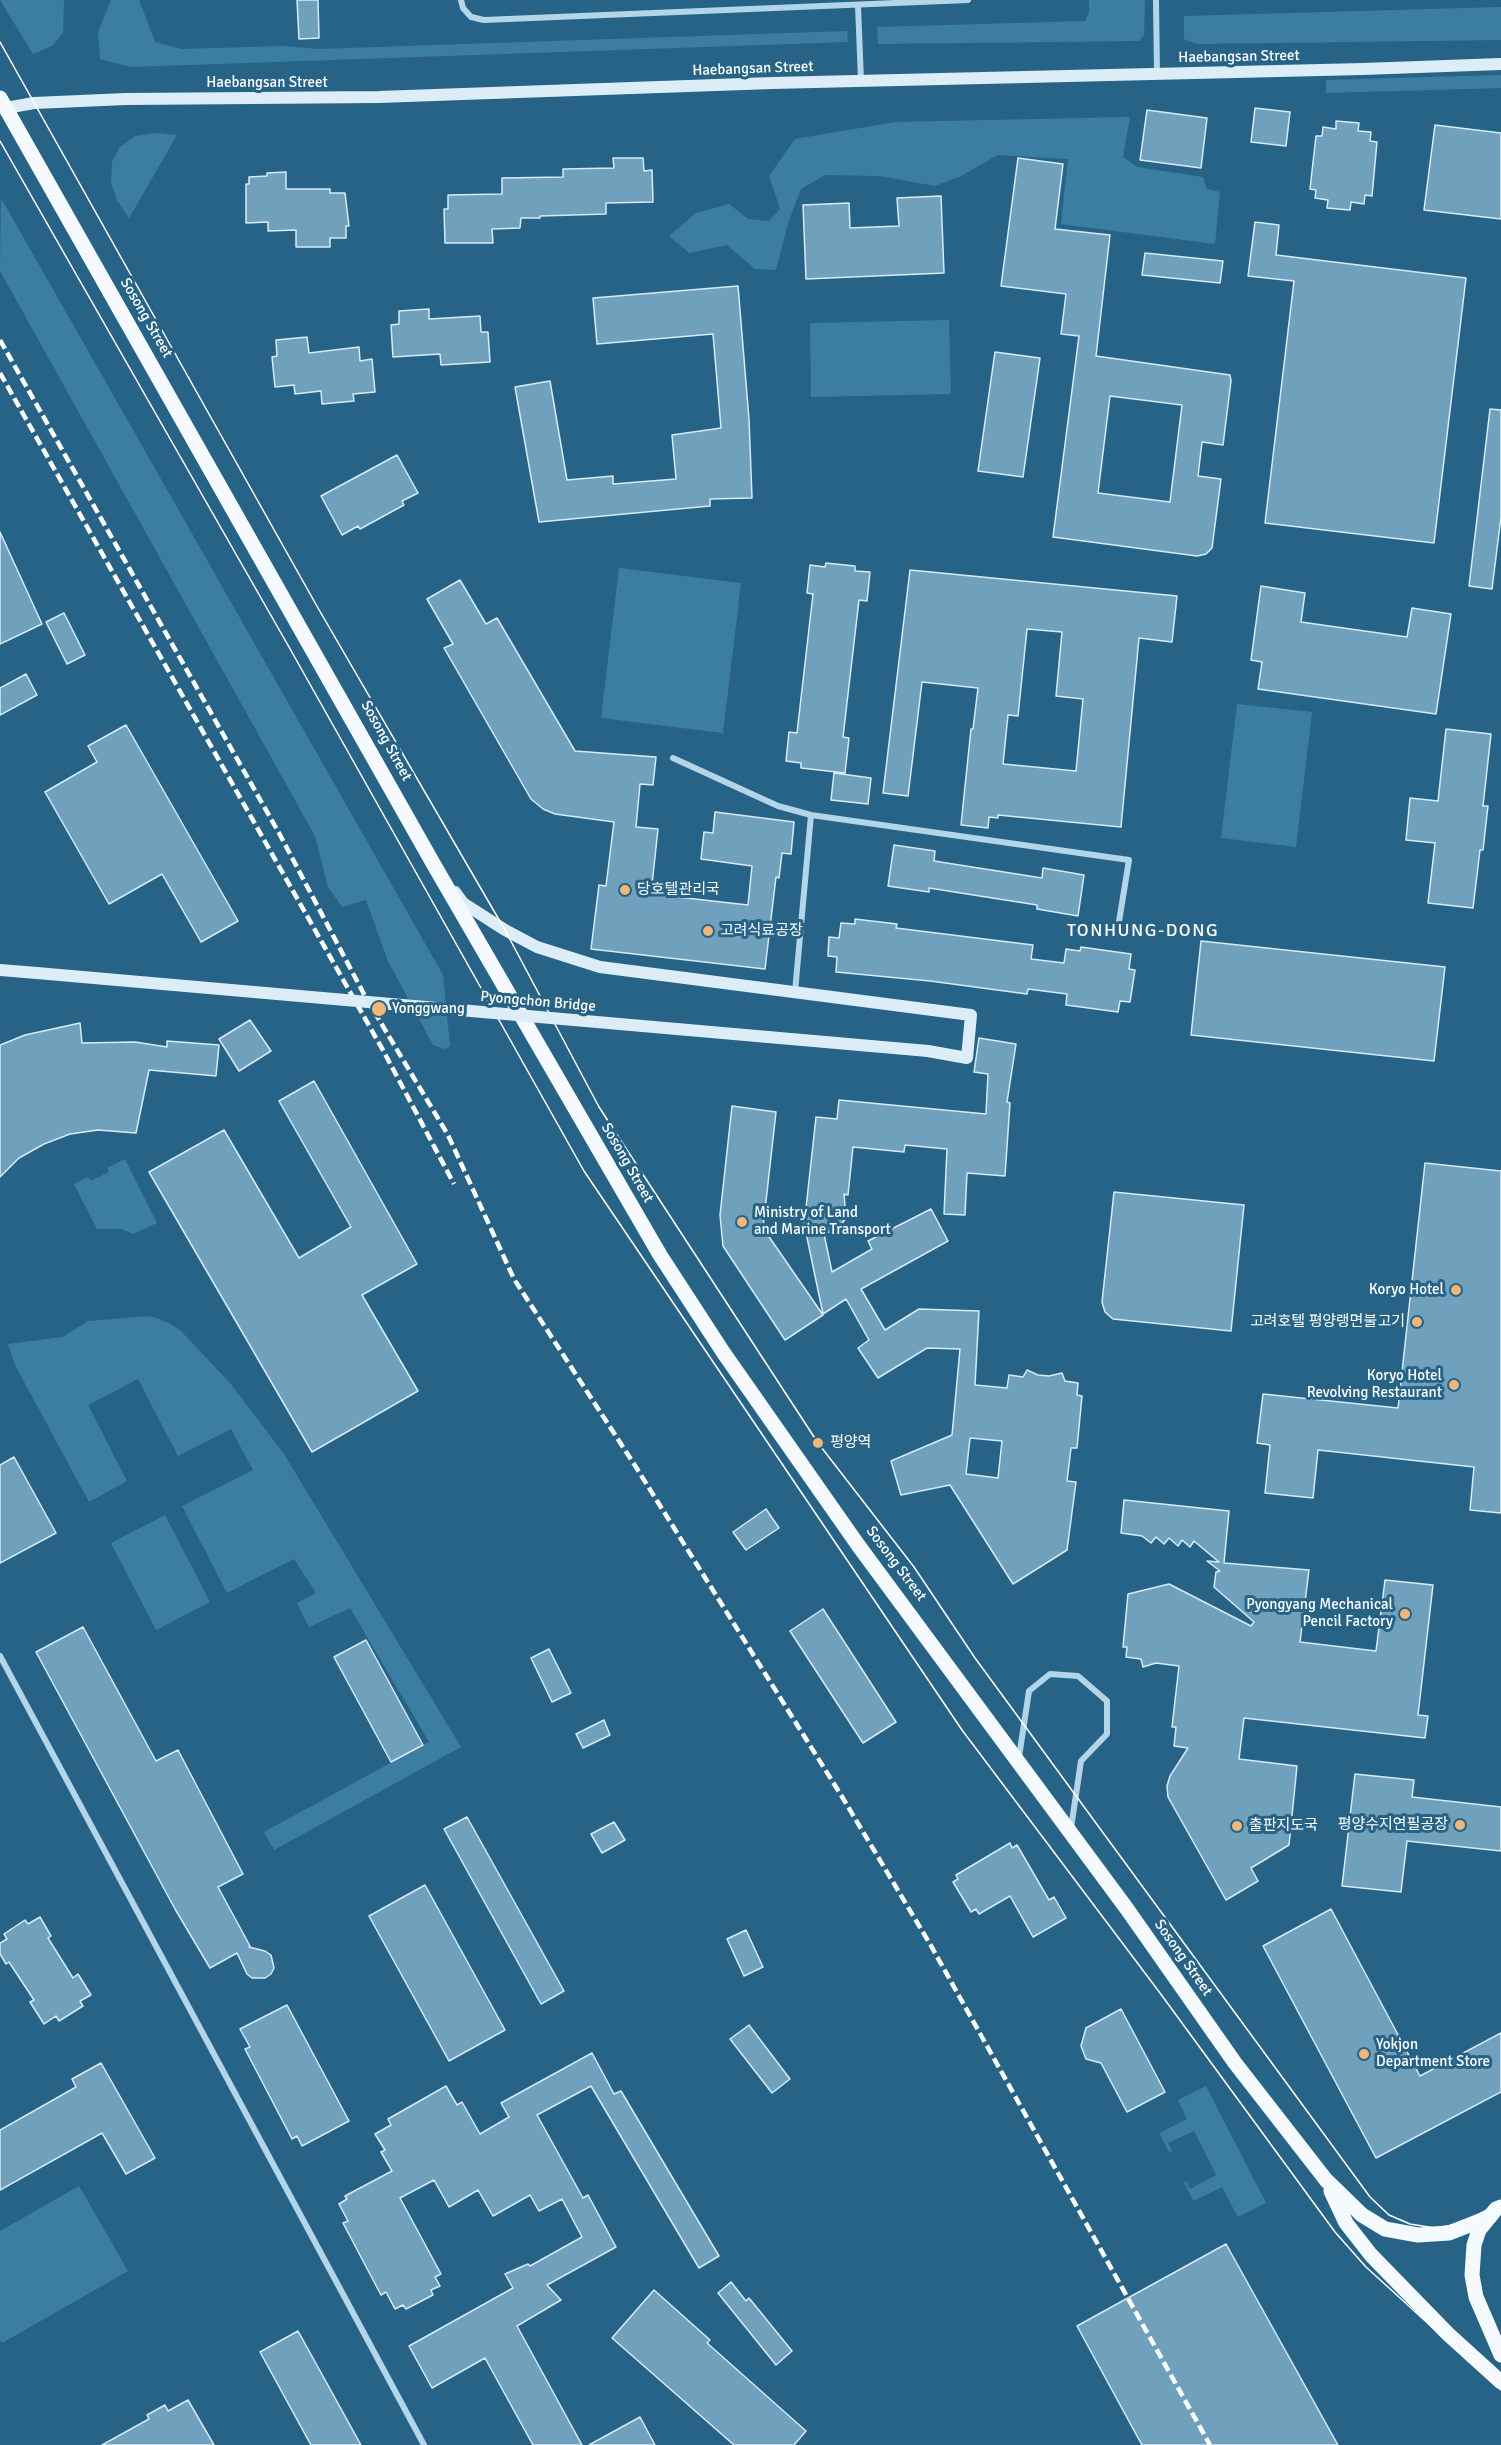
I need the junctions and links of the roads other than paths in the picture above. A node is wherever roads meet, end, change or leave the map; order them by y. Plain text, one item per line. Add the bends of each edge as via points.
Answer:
1 (460, 0) edge
2 (968, 0) edge
3 (1156, 0) edge
4 (858, 5) junction
5 (1501, 64) edge
6 (1157, 74) junction
7 (861, 81) junction
8 (3, 103) edge
9 (673, 758) dead end
10 (811, 815) junction
11 (434, 865) junction
12 (1117, 934) dead end
13 (0, 970) edge
14 (795, 992) junction
15 (0, 1656) edge
16 (1018, 1761) junction
17 (1070, 1832) junction
18 (1326, 2180) junction
19 (1495, 2212) edge
20 (1501, 2355) edge
21 (1501, 2382) edge
22 (424, 2445) edge

1 - 4 street via 471,17 484,20
2 - 4 street
3 - 6 street
4 - 7 street
5 - 6 street, Haebangsan Street
6 - 7 street, Haebangsan Street
7 - 8 street, Haebangsan Street via 379,97
8 - 11 main road, Sosong Street
9 - 10 street via 778,806
10 - 12 street via 1129,860
10 - 14 street
11 - 14 street via 463,903 537,947 600,967
11 - 16 main road, Sosong Street via 660,1255 723,1352 858,1545
13 - 14 street, Pyongchon Bridge, bridge via 928,1051 967,1058 971,1015
15 - 22 street
16 - 17 main road, Sosong Street
16 - 17 street via 1029,1691 1050,1674 1078,1676 1107,1701 1107,1734 1081,1761
17 - 18 main road, Sosong Street via 1235,2063
18 - 19 main road via 1362,2215 1385,2229 1418,2235 1449,2233
18 - 21 main road via 1347,2223 1371,2255
19 - 20 main road via 1479,2230 1472,2275 1479,2306

